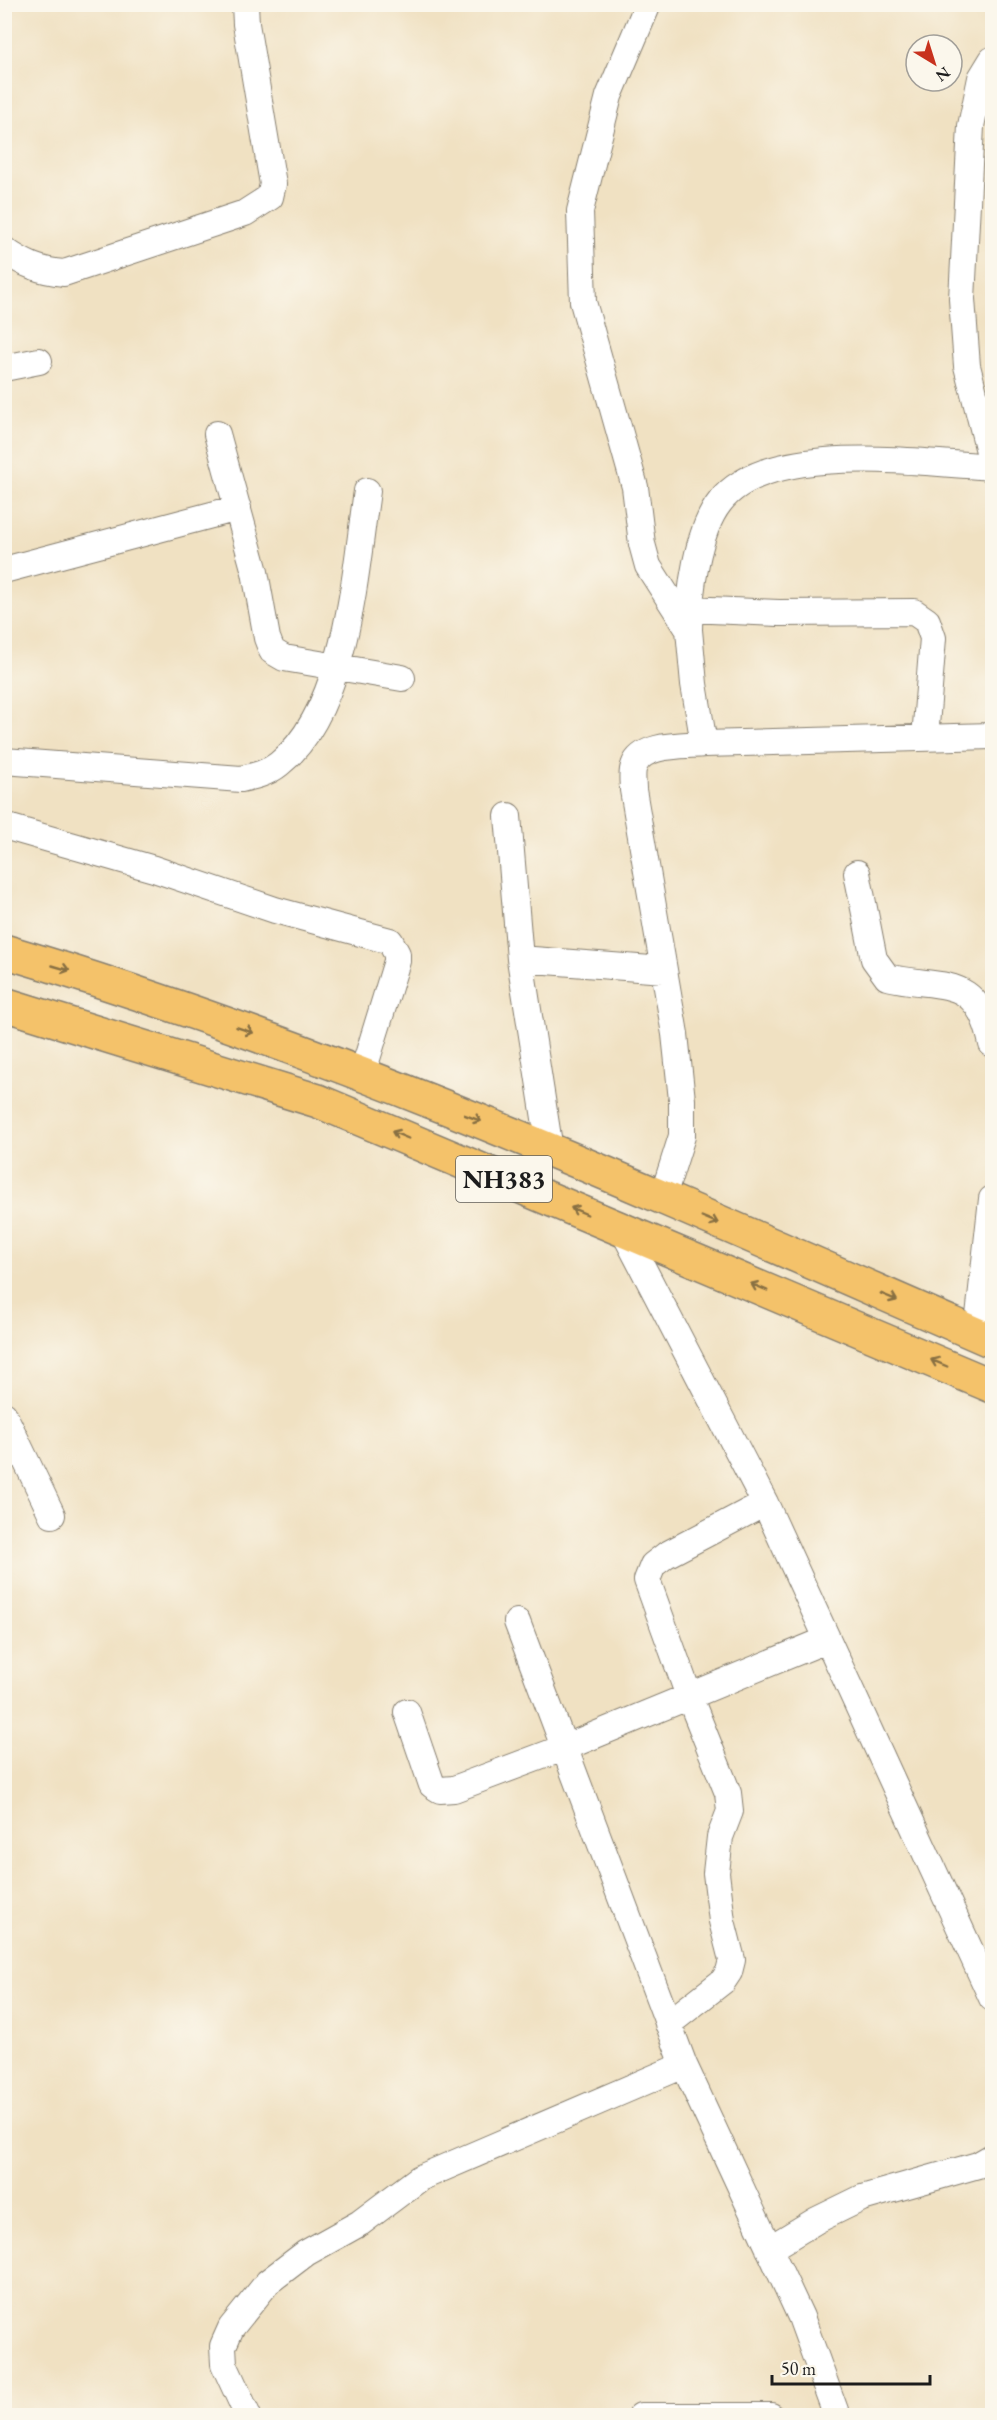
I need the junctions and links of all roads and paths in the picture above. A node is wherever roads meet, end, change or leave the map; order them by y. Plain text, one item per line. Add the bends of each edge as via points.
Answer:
1 (245, 4) edge
2 (648, 4) edge
3 (993, 60) edge
4 (4, 250) edge
5 (39, 361) dead end
6 (4, 368) edge
7 (217, 434) dead end
8 (993, 465) edge
9 (367, 491) dead end
10 (238, 508) junction
11 (4, 570) edge
12 (689, 620) junction
13 (337, 667) junction
14 (402, 678) dead end
15 (993, 736) edge
16 (925, 738) junction
17 (704, 744) junction
18 (4, 761) edge
19 (508, 816) dead end
20 (4, 826) edge
21 (857, 873) dead end
22 (4, 951) edge
23 (520, 959) junction
24 (664, 970) junction
25 (4, 1004) edge
26 (993, 1044) edge
27 (362, 1075) junction
28 (550, 1150) junction
29 (663, 1199) junction
30 (993, 1199) edge
31 (623, 1230) junction
32 (985, 1337) edge
33 (993, 1386) edge
34 (4, 1415) edge
35 (765, 1503) junction
36 (52, 1515) dead end
37 (517, 1622) dead end
38 (826, 1640) junction
39 (689, 1696) junction
40 (407, 1712) dead end
41 (566, 1747) junction
42 (993, 1998) edge
43 (668, 2024) junction
44 (684, 2065) junction
45 (993, 2157) edge
46 (769, 2249) junction
47 (248, 2415) edge
48 (641, 2415) edge
49 (716, 2415) edge
50 (771, 2415) edge
51 (837, 2415) edge

1 - 4 street via 273,184 270,197 245,213 64,273 44,271
2 - 12 street via 609,96 580,210 583,302 635,487 648,566
3 - 8 street via 981,78 971,126 962,300 967,366
5 - 6 street
7 - 10 street
8 - 12 street via 851,459 775,467 749,477 719,502 708,525 694,574
9 - 13 street
10 - 11 street
10 - 13 street via 272,651 284,658
12 - 16 street via 779,613 914,612 927,621 933,638
12 - 17 street
13 - 14 street
13 - 18 street via 322,708 294,749 260,775 241,779
15 - 16 street
16 - 17 street
17 - 24 street via 650,750 638,758 633,768 633,790
19 - 23 street
20 - 27 street via 390,942 397,961
21 - 26 street via 874,959 887,977 952,986 964,992 978,1007
22 -> 27 highway, NH383 via 109,982
23 - 24 street
23 - 28 street
24 - 29 street via 675,1034 682,1136
31 -> 25 highway, NH383 via 318,1101
27 -> 28 highway, NH383
28 - 29 highway, NH383
29 -> 32 highway, NH383
30 - 32 street
33 -> 31 highway, NH383
31 - 35 street
34 - 36 street
35 - 38 street
35 - 39 street via 653,1564 647,1580 650,1593
37 - 41 street
38 - 39 street
38 - 42 street
39 - 41 street
39 - 43 street via 728,1793 730,1811 720,1837 716,1873 732,1960 723,1981
40 - 41 street via 428,1776 440,1790 454,1789
41 - 43 street
43 - 44 street
44 - 46 street
44 - 47 street via 420,2178 360,2223 306,2253 268,2282 231,2328 223,2346 224,2364
45 - 46 street via 978,2165 862,2198
46 - 51 street via 801,2318
48 - 49 street
49 - 50 street

